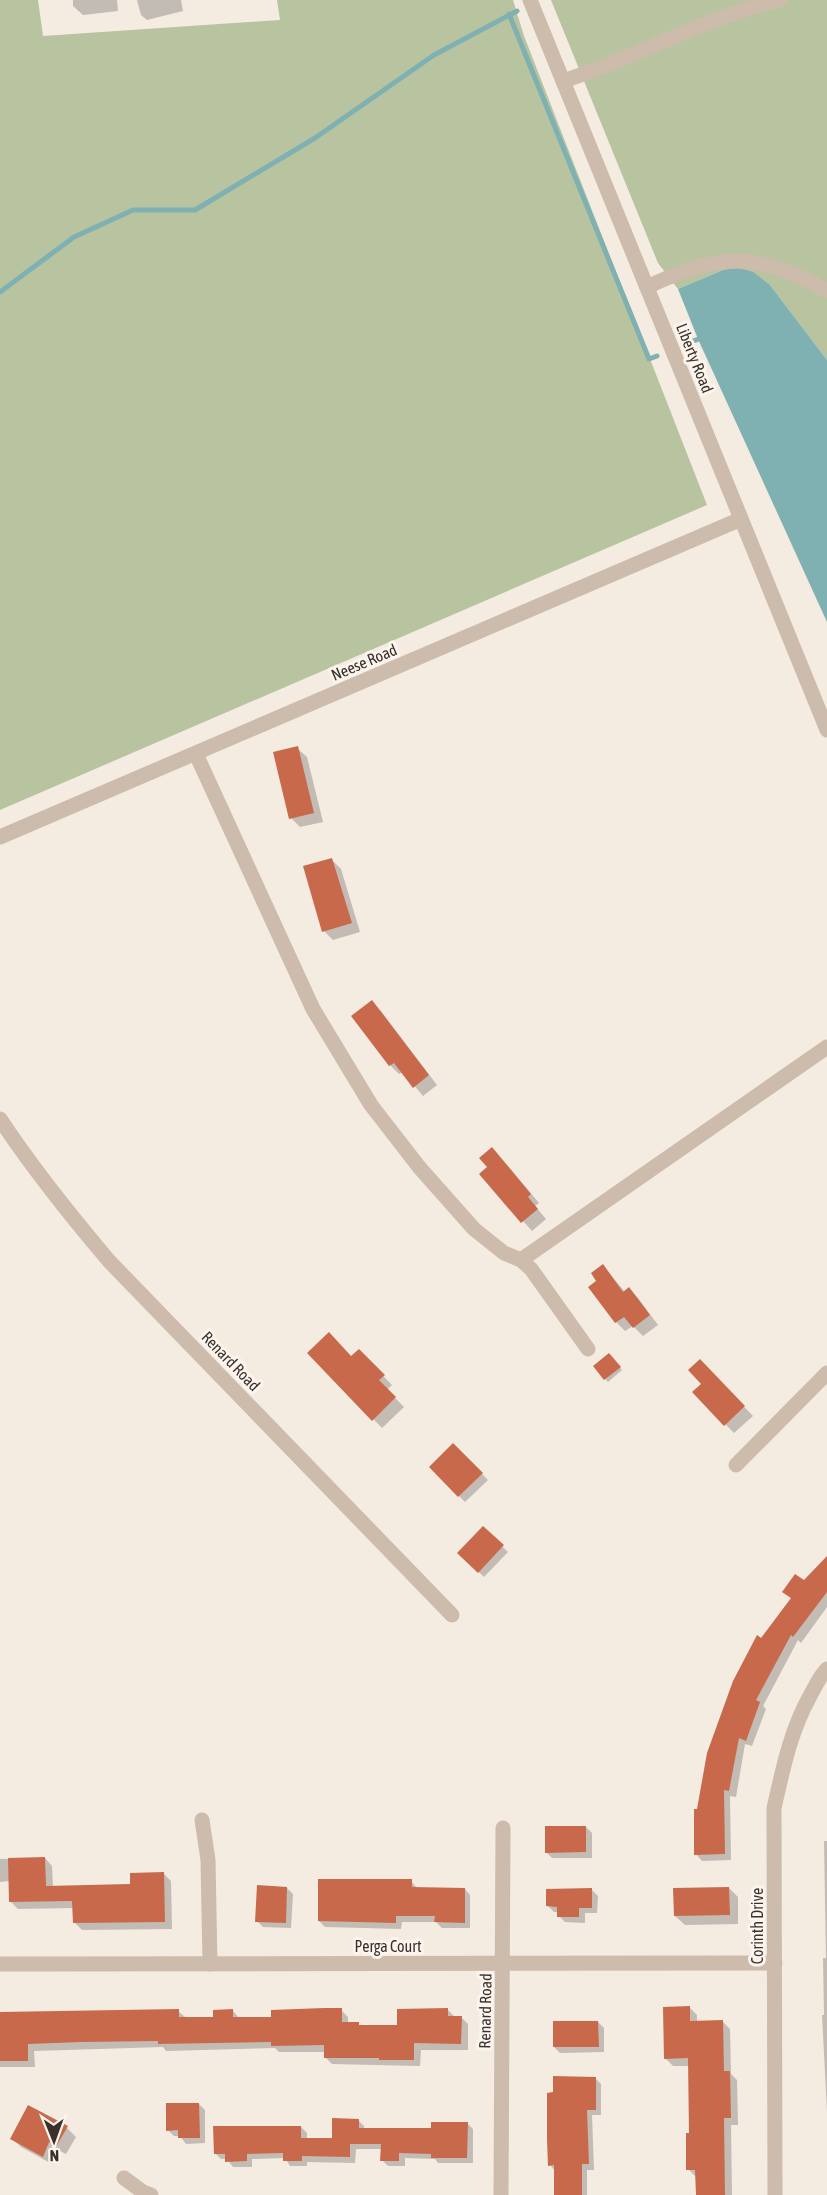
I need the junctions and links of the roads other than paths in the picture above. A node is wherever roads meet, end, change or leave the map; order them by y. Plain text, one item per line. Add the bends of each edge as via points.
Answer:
1 (530, 0) edge
2 (780, 0) edge
3 (563, 81) junction
4 (647, 287) junction
5 (827, 291) edge
6 (741, 519) junction
7 (827, 730) edge
8 (196, 754) junction
9 (0, 837) edge
10 (827, 1047) edge
11 (0, 1119) edge
12 (521, 1260) junction
13 (588, 1349) dead end
14 (827, 1373) edge
15 (736, 1465) dead end
16 (452, 1615) dead end
17 (827, 1669) edge
18 (202, 1820) dead end
19 (503, 1828) dead end
20 (503, 1963) junction
21 (775, 1963) junction
22 (0, 1964) edge
23 (210, 1964) junction
24 (124, 2178) dead end
25 (151, 2195) edge
26 (501, 2195) edge
27 (775, 2195) edge

1 - 3 street, Liberty Road
2 - 3 street via 759,4
3 - 4 street, Liberty Road
4 - 5 street via 698,265 739,260 759,262
4 - 6 street, Liberty Road
6 - 7 street, Liberty Road
6 - 8 street, Neese Road
8 - 9 street, Neese Road
8 - 12 street via 313,1009 371,1105 474,1229 504,1253
10 - 12 street
11 - 16 street, Renard Road via 69,1215 109,1261
12 - 13 street
14 - 15 street
17 - 21 street, Corinth Drive via 798,1718 774,1808
18 - 23 street via 208,1860
19 - 20 street, Renard Road
20 - 21 street, Perga Court
20 - 23 street, Perga Court
20 - 26 street, Renard Road
21 - 27 street, Corinth Drive
22 - 23 street, Perga Court
24 - 25 street

